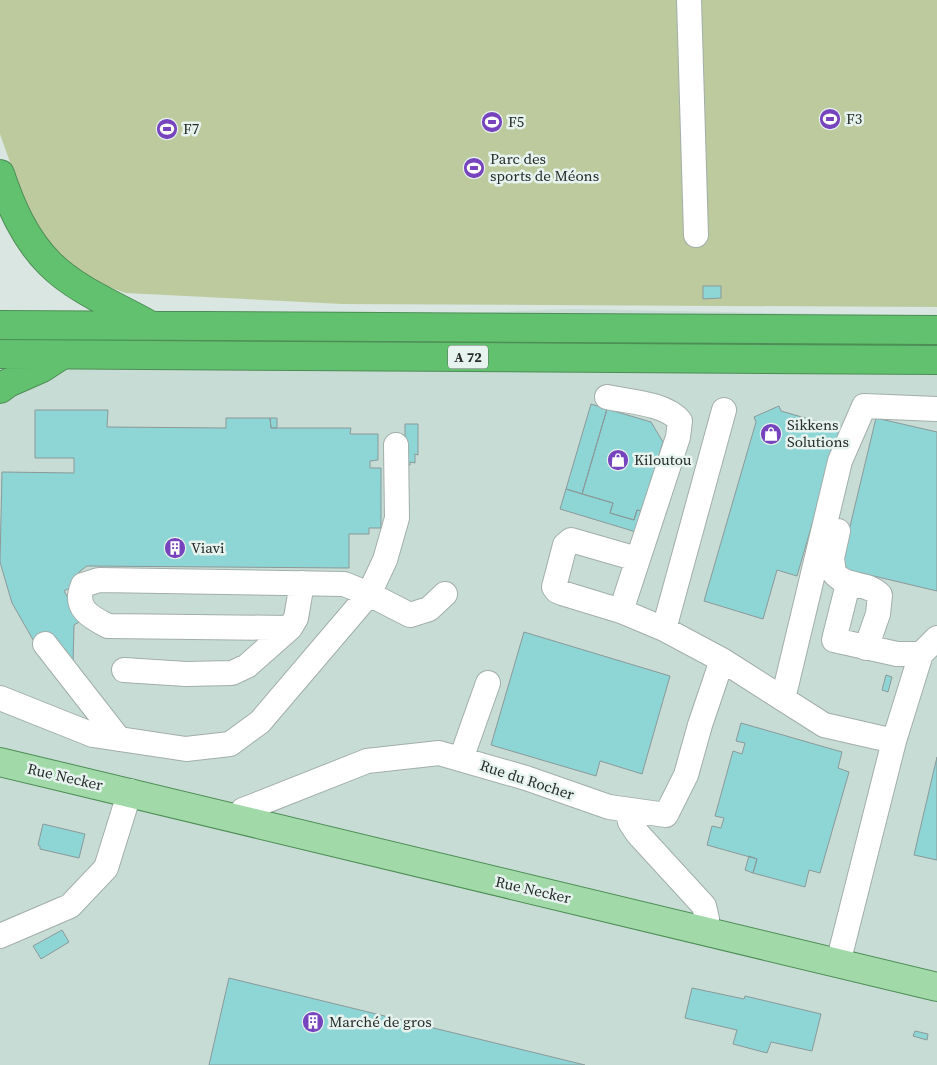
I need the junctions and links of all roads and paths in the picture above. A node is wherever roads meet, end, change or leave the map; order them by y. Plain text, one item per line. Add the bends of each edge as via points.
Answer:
1 (689, 0) edge
2 (0, 174) edge
3 (696, 235) dead end
4 (0, 325) edge
5 (152, 326) junction
6 (937, 330) edge
7 (0, 354) edge
8 (63, 355) junction
9 (937, 360) edge
10 (0, 389) edge
11 (607, 397) dead end
12 (937, 409) edge
13 (724, 410) dead end
14 (861, 440) dead end
15 (396, 445) dead end
16 (637, 558) junction
17 (302, 584) junction
18 (848, 584) junction
19 (369, 594) junction
20 (445, 594) dead end
21 (621, 611) junction
22 (290, 628) junction
23 (664, 629) junction
24 (45, 644) dead end
25 (929, 646) edge
26 (866, 648) junction
27 (722, 660) junction
28 (124, 670) dead end
29 (488, 683) dead end
30 (0, 698) edge
31 (783, 699) junction
32 (119, 739) junction
33 (894, 742) junction
34 (461, 759) junction
35 (0, 762) edge
36 (130, 792) junction
37 (628, 810) junction
38 (242, 816) junction
39 (706, 925) junction
40 (0, 936) edge
41 (840, 957) junction
42 (937, 972) edge
43 (937, 987) edge

1 - 3 lane
2 - 5 highway via 22,229 50,264 78,285
4 - 5 highway, A 72
5 - 6 highway, A 72
7 - 8 highway, A 72
8 - 9 highway, A 72
8 - 10 highway
11 - 16 lane via 656,407 674,414 680,422 678,437
12 - 31 lane via 864,406 840,461
13 - 23 lane
14 - 18 lane via 832,558 834,573
15 - 19 lane via 397,518 385,560
16 - 21 lane
16 - 21 lane via 571,540 565,545 554,586 557,591
17 - 19 lane via 344,584
17 - 22 lane via 296,618
17 - 22 lane via 99,580 83,585 79,593 80,605 88,616 108,626
18 - 26 lane via 874,589 880,595 878,614
18 - 26 lane via 834,640
19 - 20 lane via 410,615 429,609
19 - 32 lane via 260,722 230,744 186,749
21 - 23 lane
22 - 28 lane via 263,654 232,672 186,674
23 - 27 lane
24 - 32 lane
25 - 26 lane via 897,654
25 - 33 lane
27 - 31 lane
27 - 37 lane, Rue du Rocher via 686,776 666,815
29 - 34 lane
30 - 32 lane via 93,735
31 - 33 lane via 824,725
33 - 41 lane
34 - 37 lane, Rue du Rocher via 609,807
34 - 38 lane, Rue du Rocher via 439,752 367,760
35 - 36 main road, Rue Necker
36 - 38 main road, Rue Necker
36 - 40 lane via 106,868 70,906
37 - 39 lane via 630,822 638,834 704,906
38 - 39 main road, Rue Necker
39 - 41 main road, Rue Necker
41 - 42 main road, Rue Necker
41 - 43 main road, Rue Necker

